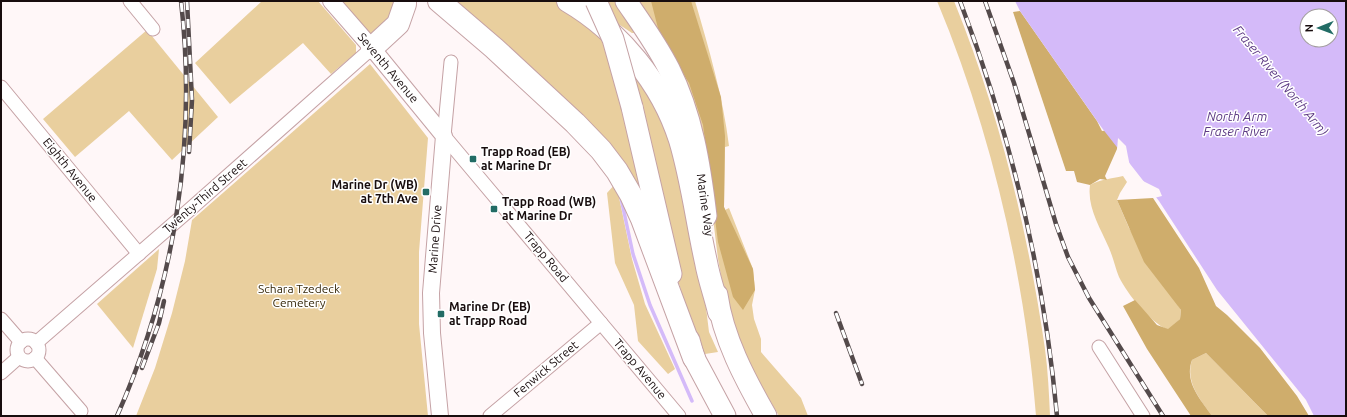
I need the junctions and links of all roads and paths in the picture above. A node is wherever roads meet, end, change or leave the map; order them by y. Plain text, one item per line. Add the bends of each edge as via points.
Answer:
1 (130, 1) edge
2 (330, 1) edge
3 (405, 1) edge
4 (439, 1) edge
5 (568, 1) edge
6 (596, 1) edge
7 (626, 1) edge
8 (153, 29) dead end
9 (372, 48) junction
10 (451, 62) dead end
11 (1, 87) edge
12 (444, 136) junction
13 (139, 254) junction
14 (719, 312) junction
15 (1, 319) edge
16 (601, 323) junction
17 (21, 342) junction
18 (36, 343) junction
19 (1099, 347) dead end
20 (20, 357) junction
21 (35, 358) junction
22 (694, 358) junction
23 (1, 373) edge
24 (81, 411) dead end
25 (440, 416) edge
26 (490, 416) edge
27 (679, 416) edge
28 (725, 416) edge
29 (766, 416) edge
30 (1143, 416) edge

1 - 8 street
2 - 9 street, Seventh Avenue
3 - 9 highway via 398,24
4 - 22 highway via 575,123 617,171 642,219
5 - 14 highway via 598,21 621,42 658,92 670,115 684,157 706,264
6 - 22 main road, bridge via 613,39 632,107 677,299
7 - 14 main road, Marine Way via 662,56 686,111 699,162
9 - 12 street, Seventh Avenue
9 - 13 street, Twenty-Third Street
10 - 12 street, Marine Drive
11 - 13 street, Eighth Avenue
12 - 16 street, Trapp Road
12 - 25 street, Marine Drive via 431,293
13 - 18 street, Twenty-Third Street
14 - 29 main road, Marine Way via 734,353
15 - 17 street
16 - 26 street, Fenwick Street
16 - 27 street, Trapp Avenue
17 - 18 street via 30,339
17 - 20 street via 17,351
18 - 21 street via 39,349
19 - 30 street
20 - 21 street via 25,361
20 - 23 street
21 - 24 street
22 - 28 main road

